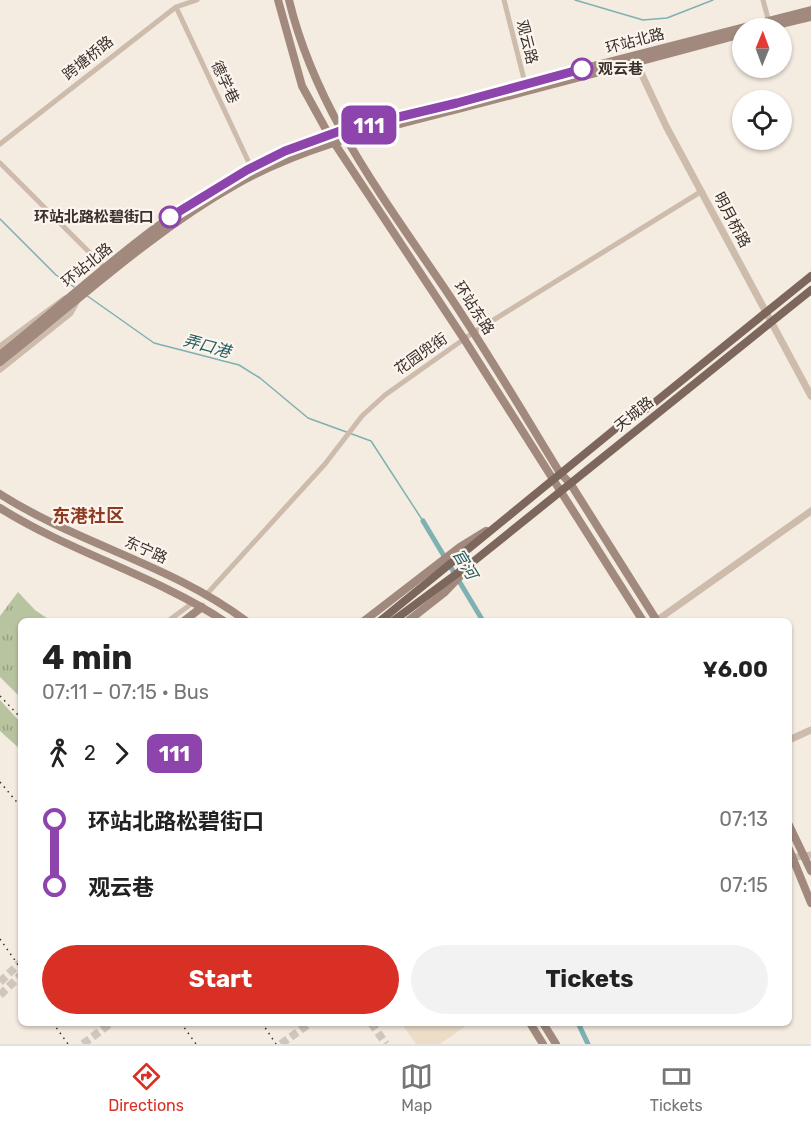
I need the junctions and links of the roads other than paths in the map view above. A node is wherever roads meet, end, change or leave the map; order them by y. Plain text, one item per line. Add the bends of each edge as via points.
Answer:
1 (197, 0) edge
2 (278, 0) edge
3 (289, 0) edge
4 (504, 0) edge
5 (763, 0) edge
6 (176, 7) junction
7 (811, 10) edge
8 (811, 17) edge
9 (767, 18) edge
10 (782, 18) edge
11 (792, 19) edge
12 (732, 32) edge
13 (732, 36) edge
14 (634, 59) junction
15 (526, 88) junction
16 (340, 131) junction
17 (329, 135) junction
18 (345, 140) junction
19 (0, 144) edge
20 (335, 144) junction
21 (0, 163) edge
22 (251, 167) junction
23 (702, 191) junction
24 (107, 270) junction
25 (811, 276) edge
26 (811, 291) edge
27 (73, 298) junction
28 (766, 312) junction
29 (772, 321) junction
30 (474, 332) junction
31 (464, 339) junction
32 (0, 347) edge
33 (0, 355) edge
34 (0, 362) edge
35 (0, 369) edge
36 (811, 396) edge
37 (560, 473) junction
38 (553, 482) junction
39 (570, 483) junction
40 (559, 493) junction
41 (0, 495) edge
42 (0, 508) edge
43 (811, 511) edge
44 (474, 561) junction
45 (438, 568) junction
46 (447, 584) junction
47 (205, 596) junction
48 (194, 602) junction
49 (202, 607) junction
50 (172, 618) edge
51 (188, 618) edge
52 (219, 618) edge
53 (241, 618) edge
54 (368, 618) edge
55 (383, 618) edge
56 (397, 618) edge
57 (411, 618) edge
58 (641, 618) edge
59 (654, 618) edge
60 (660, 618) edge
61 (811, 730) edge
62 (792, 739) edge
63 (792, 830) edge
64 (808, 855) edge
65 (792, 858) edge
66 (792, 860) edge
67 (811, 871) edge
68 (811, 903) edge
69 (532, 1026) edge
70 (545, 1026) edge
71 (543, 1044) edge
72 (556, 1044) edge

1 - 6 street, 跨塘桥路
2 - 17 main road, 环站东路 via 302,86
3 - 16 main road, 环站东路 via 303,52
4 - 15 street, 观云路
5 - 9 street
6 - 19 street, 跨塘桥路
6 - 22 street, 德学巷
7 - 10 main road, 环站北路
8 - 11 main road, 环站北路
12 - 14 main road, 环站北路
13 - 14 main road, 环站北路
14 - 15 main road, 环站北路
14 - 23 street, 明月桥路
15 - 16 main road, 环站北路
15 - 18 main road, 环站北路
16 - 17 main road, 环站北路
16 - 18 main road, 环站东路
17 - 20 main road, 环站东路
17 - 22 main road, 环站北路
18 - 20 main road, 环站北路
18 - 30 main road, 环站东路
20 - 24 main road, 环站北路 via 236,184
20 - 31 main road, 环站东路
21 - 24 street
22 - 24 main road, 环站北路 via 179,211
23 - 28 street, 明月桥路
23 - 30 street, 花园兜街
24 - 27 main road, 环站北路 via 92,277
24 - 27 main road, 环站北路 via 100,282
25 - 28 main road, 天城路
26 - 29 main road, 天城路
27 - 32 street via 53,305
27 - 33 main road, 环站北路
27 - 34 main road, 环站北路
27 - 35 street via 70,313
28 - 29 street, 明月桥路
28 - 37 main road, 天城路
29 - 36 street, 明月桥路
29 - 39 main road, 天城路
30 - 31 street, 花园兜街
30 - 37 main road, 环站东路
31 - 38 main road, 环站东路
31 - 47 street, 花园兜街 via 362,416
37 - 38 main road, 天城路
37 - 39 main road, 环站东路
38 - 40 main road, 环站东路
38 - 45 main road, 天城路
39 - 40 main road, 天城路
39 - 59 main road, 环站东路
40 - 44 main road, 天城路
40 - 58 main road, 环站东路
41 - 47 main road, 东宁路
42 - 48 main road, 东宁路 via 49,536
43 - 60 street
44 - 46 main road, 天城路
44 - 46 main road, 天城路 via 459,578
45 - 54 main road, 天城路
45 - 55 main road, 天城路
46 - 56 main road, 天城路
46 - 57 main road, 天城路
47 - 53 main road, 东宁路
48 - 49 main road, 东宁路
48 - 50 street
49 - 51 main road
49 - 52 main road, 东宁路
61 - 62 street
63 - 64 main road
64 - 65 street
64 - 67 main road
66 - 68 main road
69 - 71 main road
70 - 72 main road

